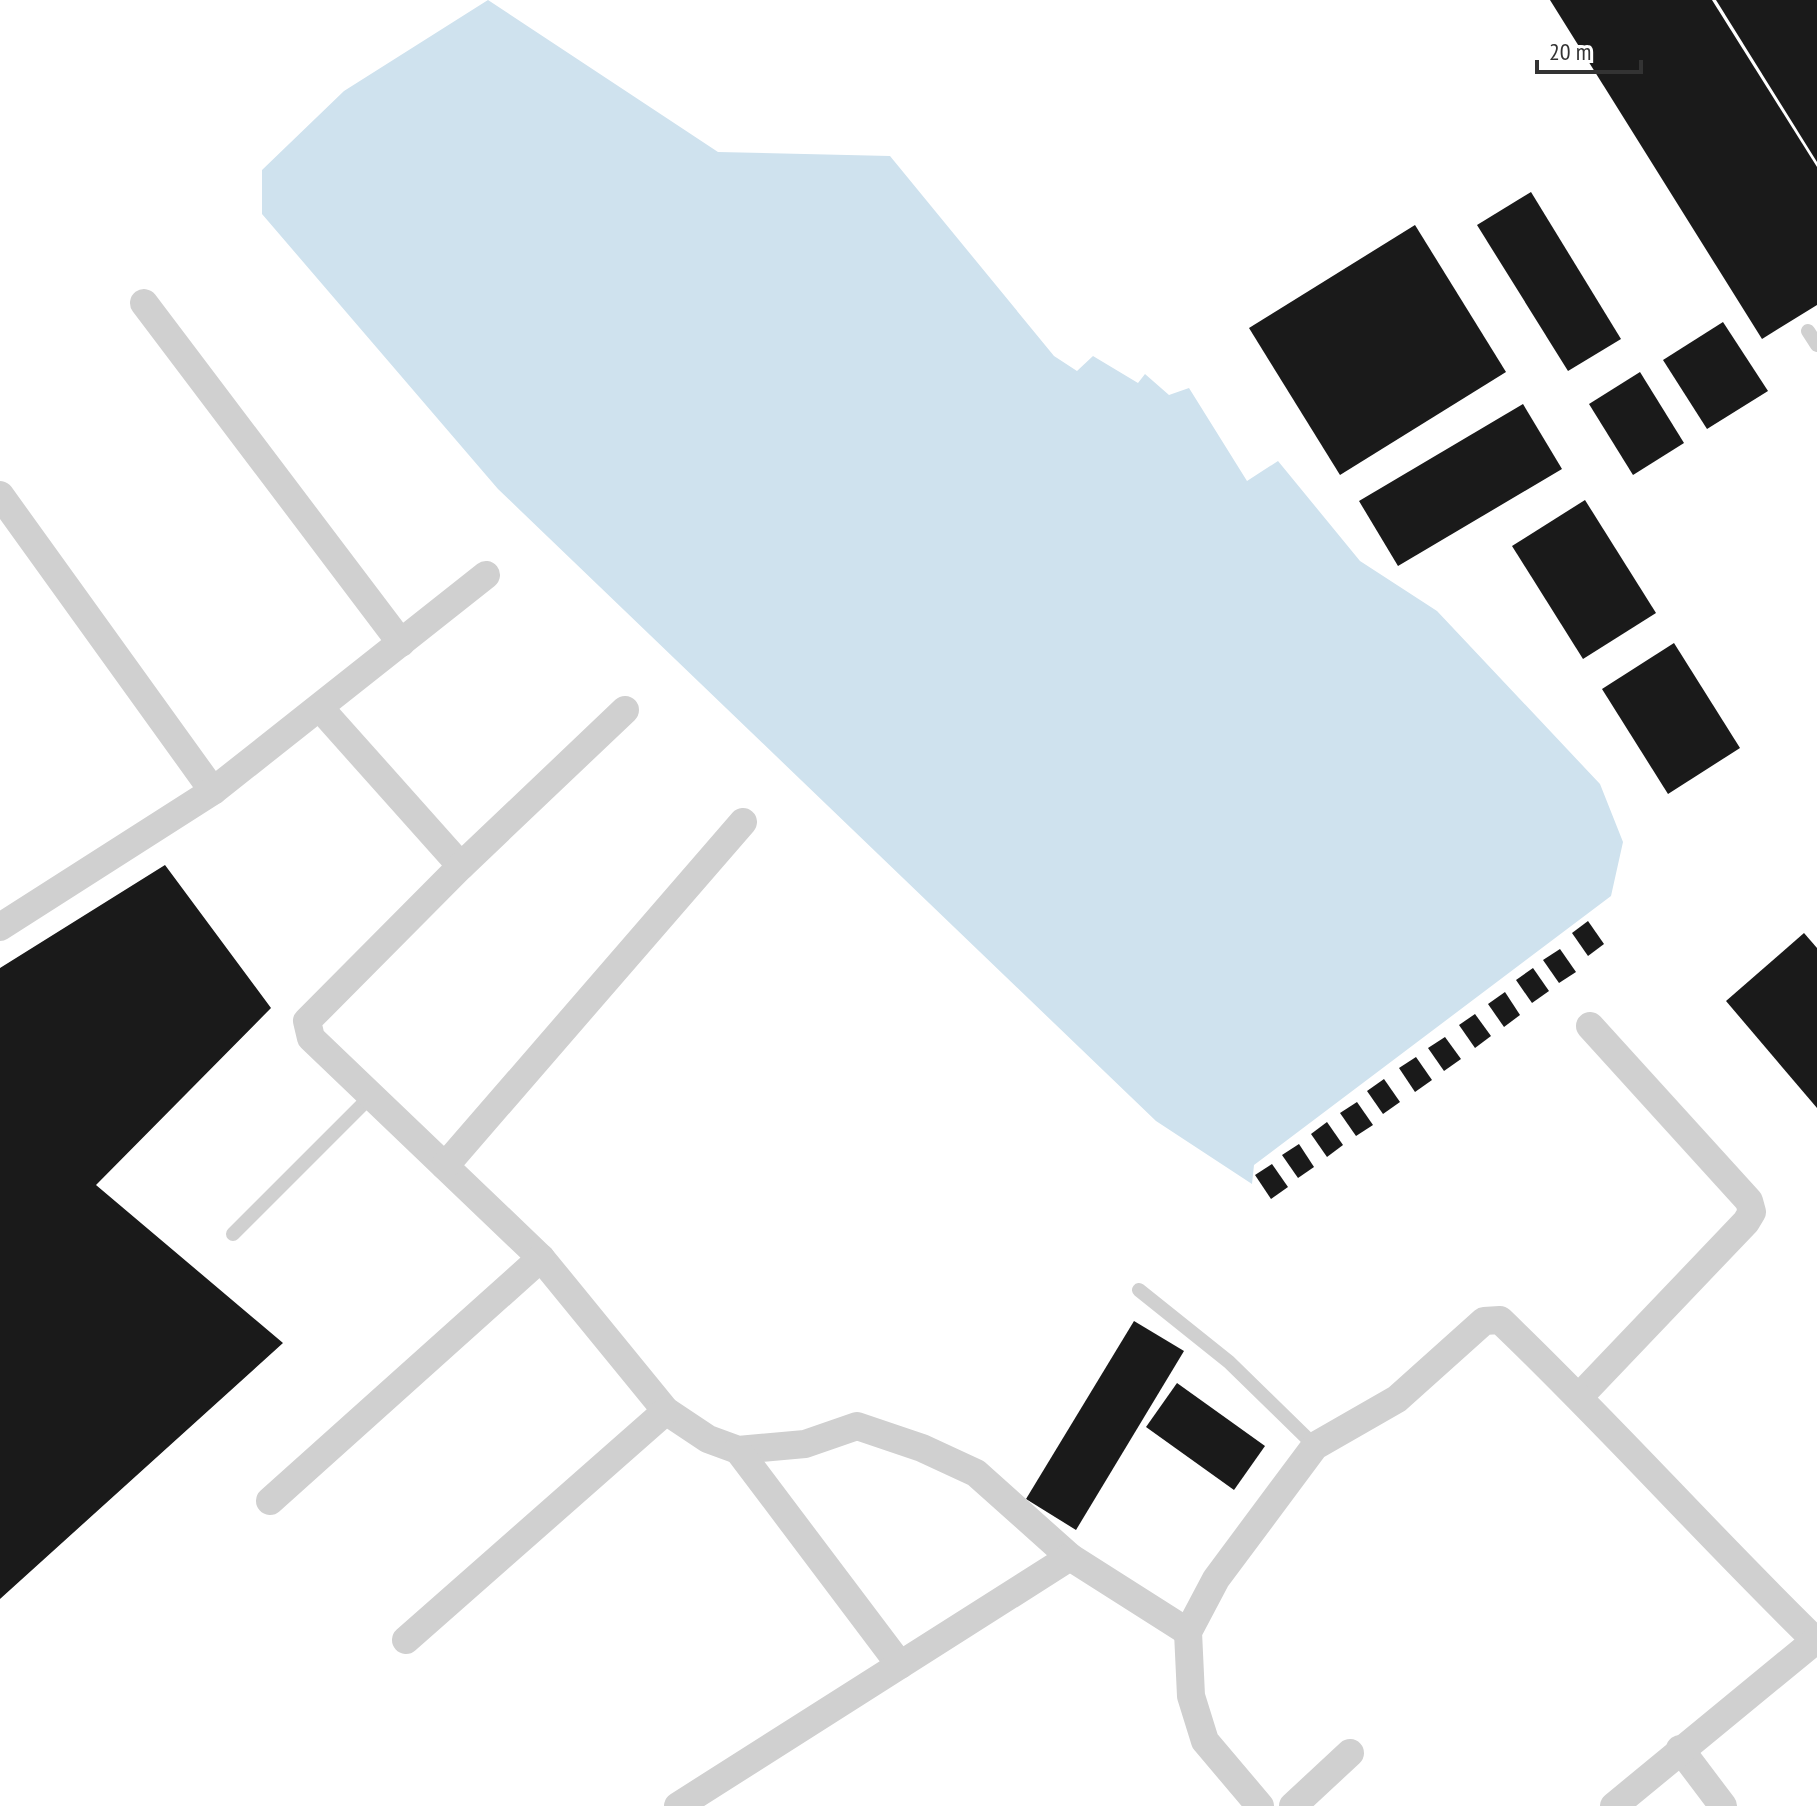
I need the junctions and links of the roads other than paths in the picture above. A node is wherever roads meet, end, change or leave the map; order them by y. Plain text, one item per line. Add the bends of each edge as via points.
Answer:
1 (144, 303) dead end
2 (1808, 331) dead end
3 (1817, 345) edge
4 (0, 495) edge
5 (486, 575) dead end
6 (401, 643) junction
7 (320, 708) junction
8 (625, 710) dead end
9 (213, 791) junction
10 (743, 822) dead end
11 (461, 866) junction
12 (0, 927) edge
13 (1590, 1026) dead end
14 (371, 1096) junction
15 (445, 1166) junction
16 (233, 1234) dead end
17 (541, 1258) junction
18 (1139, 1290) dead end
19 (1580, 1396) junction
20 (666, 1411) junction
21 (1315, 1446) junction
22 (738, 1450) junction
23 (270, 1501) dead end
24 (1070, 1557) junction
25 (1188, 1632) junction
26 (406, 1640) dead end
27 (1817, 1640) edge
28 (900, 1665) junction
29 (1680, 1749) junction
30 (1350, 1753) dead end
31 (678, 1806) edge
32 (1260, 1806) edge
33 (1293, 1806) edge
34 (1614, 1806) edge
35 (1723, 1806) edge

1 - 6 street
2 - 3 lane
4 - 9 street
5 - 6 street
6 - 7 street
7 - 9 street
7 - 11 street
8 - 11 street
9 - 12 street
10 - 15 street
11 - 14 street via 307,1021 311,1038
13 - 19 street via 1749,1201 1752,1212
14 - 15 street
14 - 16 lane
15 - 17 street
17 - 20 street
17 - 23 street
18 - 21 lane via 1229,1362
19 - 21 street via 1500,1320 1484,1321 1397,1399
19 - 27 street via 1755,1583
20 - 22 street via 708,1439
20 - 26 street
21 - 25 street via 1216,1579
22 - 24 street via 805,1444 857,1426 976,1473
22 - 28 street
24 - 25 street
24 - 28 street
25 - 32 street via 1191,1696 1205,1741
27 - 29 street
28 - 31 street
29 - 34 street
29 - 35 street
30 - 33 street

